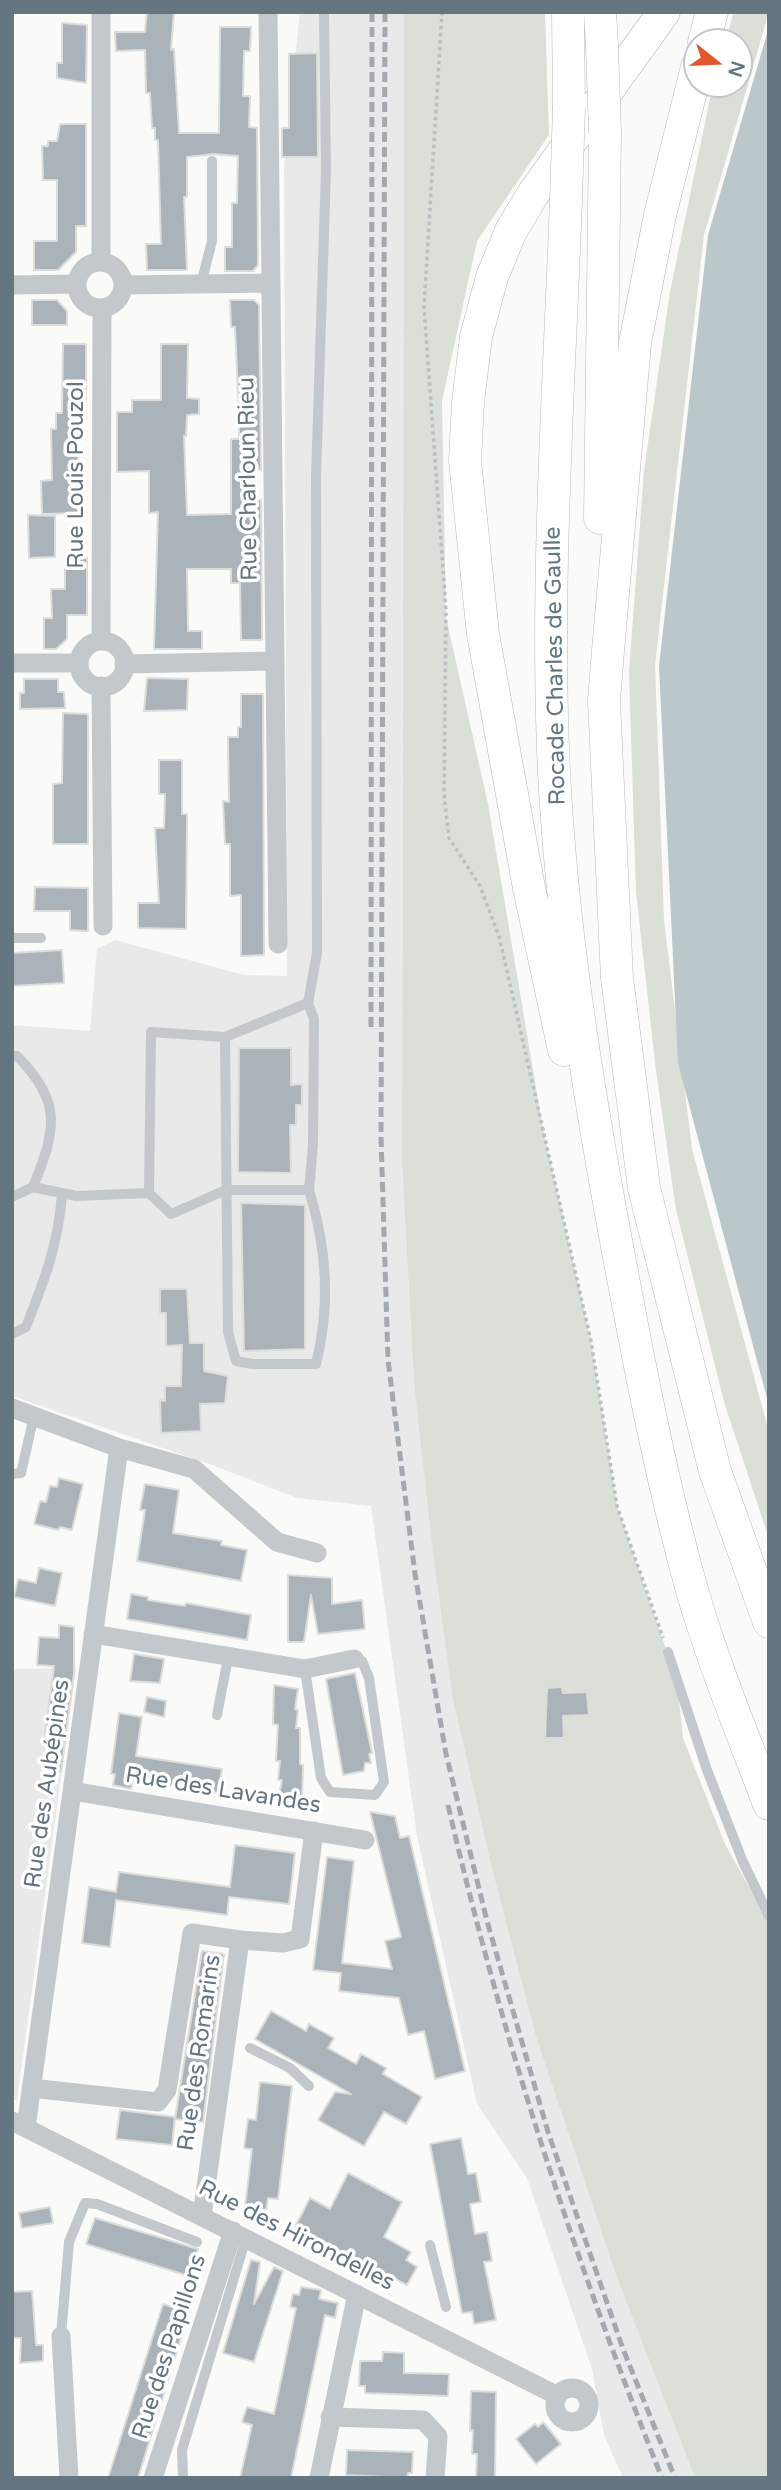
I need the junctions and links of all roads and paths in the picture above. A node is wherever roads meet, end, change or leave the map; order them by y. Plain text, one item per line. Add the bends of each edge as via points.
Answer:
1 (101, 12) edge
2 (268, 12) edge
3 (324, 12) edge
4 (568, 12) edge
5 (600, 12) edge
6 (664, 12) edge
7 (689, 98) edge
8 (212, 161) dead end
9 (101, 261) junction
10 (271, 283) junction
11 (76, 284) junction
12 (201, 284) junction
13 (12, 285) edge
14 (123, 285) junction
15 (102, 309) junction
16 (101, 641) junction
17 (275, 661) junction
18 (12, 663) edge
19 (79, 663) junction
20 (124, 664) junction
21 (101, 686) junction
22 (604, 702) junction
23 (103, 926) dead end
24 (12, 938) edge
25 (41, 938) dead end
26 (278, 944) dead end
27 (308, 1003) junction
28 (225, 1037) junction
29 (12, 1056) edge
30 (33, 1187) junction
31 (226, 1190) junction
32 (309, 1190) junction
33 (62, 1193) junction
34 (149, 1194) junction
35 (12, 1197) edge
36 (630, 1314) junction
37 (12, 1334) edge
38 (12, 1408) edge
39 (34, 1416) junction
40 (119, 1448) junction
41 (12, 1474) edge
42 (317, 1553) dead end
43 (769, 1622) edge
44 (93, 1634) junction
45 (668, 1652) dead end
46 (229, 1658) junction
47 (355, 1659) joint
48 (305, 1669) junction
49 (217, 1715) dead end
50 (72, 1791) junction
51 (769, 1804) edge
52 (314, 1831) junction
53 (365, 1840) dead end
54 (769, 1916) edge
55 (240, 1940) junction
56 (250, 2048) dead end
57 (309, 2087) dead end
58 (31, 2088) junction
59 (19, 2124) edge
60 (202, 2216) junction
61 (240, 2235) junction
62 (197, 2242) dead end
63 (430, 2245) dead end
64 (357, 2294) junction
65 (446, 2308) dead end
66 (61, 2336) joint
67 (558, 2396) dead end
68 (330, 2417) junction
69 (69, 2478) edge
70 (153, 2478) edge
71 (183, 2478) edge
72 (319, 2478) edge
73 (435, 2478) edge

1 - 9 street
2 - 10 street, Rue Charloun Rieu
3 - 27 lane via 326,170 316,476 317,953
4 - 36 highway, Rocade Charles de Gaulle, bridge via 569,107 551,617 554,772 566,929 596,1135
5 - 22 highway, Rocade Charles de Gaulle, bridge via 605,133 599,605
6 - 36 highway via 511,231 492,277 477,337 464,461 482,634 529,888 611,1289
7 - 22 highway via 635,343
8 - 12 lane via 212,241
9 - 11 street via 84,267
9 - 14 street via 119,272
10 - 12 street
10 - 17 street, Rue Charloun Rieu
11 - 13 street
11 - 15 street via 83,302
12 - 14 street
14 - 15 street via 119,298
15 - 16 street, Rue Louis Pouzol
16 - 19 street via 88,645
16 - 20 street via 118,648
17 - 20 street
17 - 26 street, Rue Charloun Rieu
18 - 19 street
19 - 21 street via 83,676
20 - 21 street via 117,680
21 - 23 street
22 - 43 highway via 617,978 644,1188 715,1471
24 - 25 lane
27 - 28 lane
27 - 32 lane via 314,1019
28 - 31 lane
28 - 34 lane via 151,1032
29 - 30 lane via 40,1079 52,1110 46,1155
30 - 33 lane
30 - 35 lane
31 - 32 lane
31 - 32 lane via 228,1332 236,1361 316,1364 324,1331 326,1272
31 - 34 lane via 170,1214
33 - 34 lane
33 - 37 lane via 60,1231 46,1278 26,1327
36 - 51 highway, Rocade Charles de Gaulle via 688,1575 713,1657
38 - 39 street
39 - 40 street
39 - 41 lane via 21,1473
40 - 42 street via 194,1469 277,1542
40 - 44 street, Rue des Aubépines
44 - 46 street
44 - 50 street, Rue des Aubépines
45 - 54 lane via 707,1770
46 - 48 street
46 - 49 lane
47 - 48 street
47 - 48 lane via 362,1661 366,1670 373,1704 384,1782 375,1795 330,1793 321,1778
50 - 52 street, Rue des Lavandes
50 - 58 street, Rue des Aubépines
52 - 53 street, Rue des Lavandes
52 - 55 street, Rue des Romarins via 300,1939 283,1943
55 - 58 street via 192,1933 167,2090 158,2102
55 - 60 street, Rue des Romarins
56 - 57 lane via 290,2068
58 - 59 street, Rue des Aubépines
59 - 60 street, Rue des Hirondelles
60 - 61 street, Rue des Hirondelles
61 - 64 street, Rue des Hirondelles
61 - 70 street, Rue des Papillons
61 - 71 lane via 182,2450
62 - 66 lane via 85,2203 69,2242
63 - 65 lane
64 - 67 street, Rue des Hirondelles
64 - 68 street
66 - 69 street
68 - 72 street
68 - 73 street via 423,2420 438,2436

